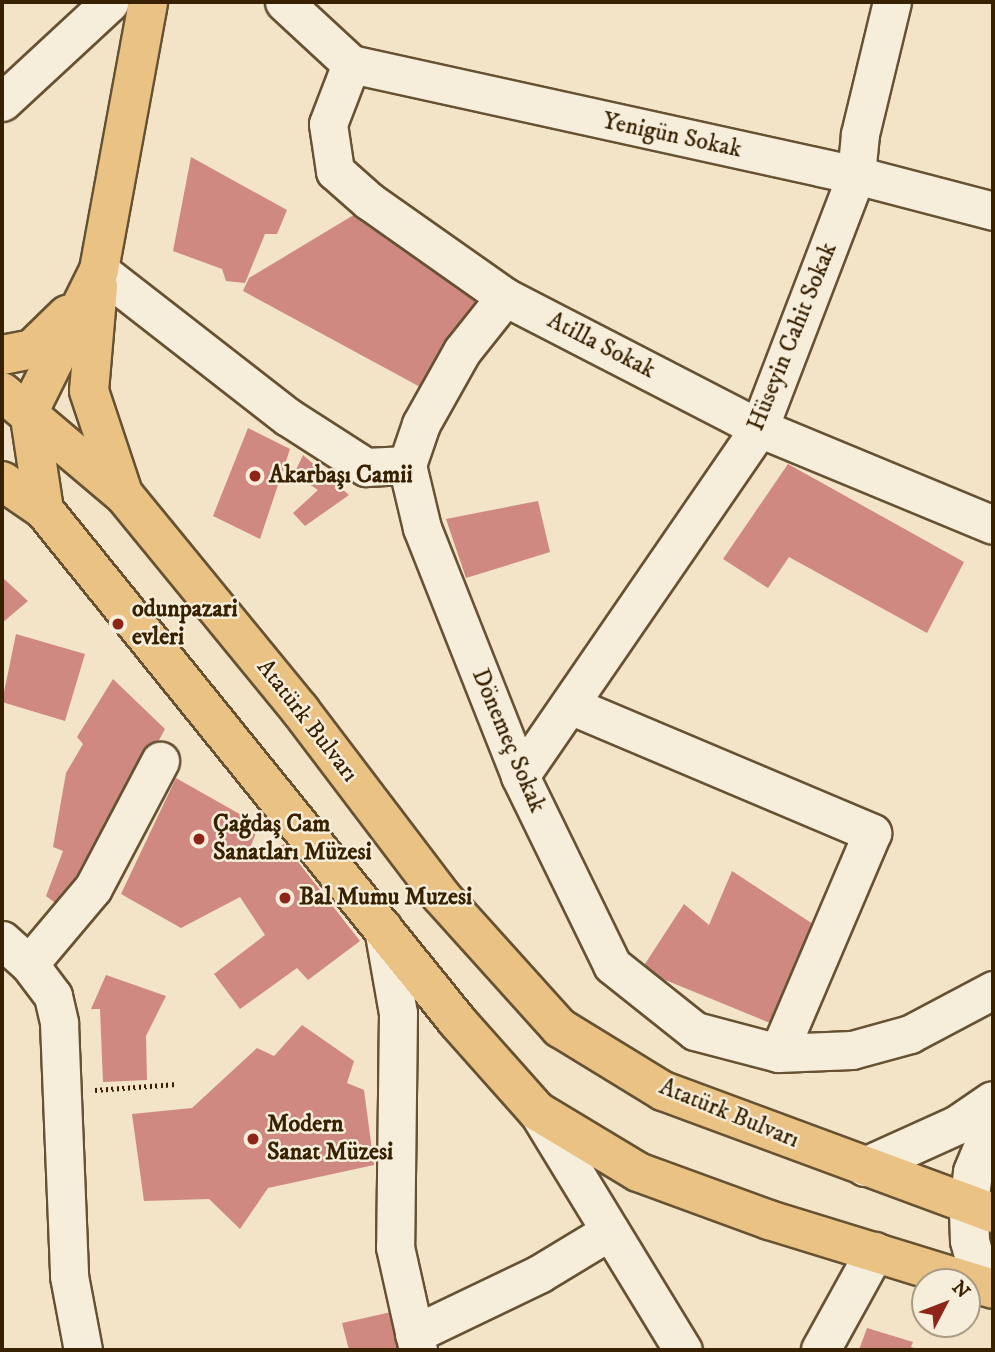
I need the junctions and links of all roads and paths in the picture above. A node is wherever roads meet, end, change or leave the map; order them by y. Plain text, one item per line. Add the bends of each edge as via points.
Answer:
1 (110, 2) edge
2 (284, 2) edge
3 (892, 2) edge
4 (145, 16) edge
5 (351, 64) junction
6 (2, 102) edge
7 (856, 175) junction
8 (993, 211) edge
9 (99, 270) junction
10 (505, 297) junction
11 (2, 355) edge
12 (16, 402) edge
13 (759, 428) junction
14 (407, 465) junction
15 (2, 481) edge
16 (124, 495) junction
17 (44, 510) junction
18 (993, 525) edge
19 (572, 706) junction
20 (160, 761) dead end
21 (520, 776) junction
22 (383, 928) junction
23 (10, 951) edge
24 (993, 990) edge
25 (778, 1053) junction
26 (177, 1084) dead end
27 (59, 1092) junction
28 (993, 1101) edge
29 (537, 1111) junction
30 (993, 1124) edge
31 (865, 1167) junction
32 (981, 1209) edge
33 (610, 1231) junction
34 (875, 1252) junction
35 (988, 1288) edge
36 (416, 1342) edge
37 (83, 1350) edge
38 (683, 1350) edge
39 (821, 1350) edge

1 - 4 street
1 - 6 street
2 - 5 street
3 - 7 street, Hüseyin Cahit Sokak via 860,134
4 - 9 main road
5 - 7 street, Yenigün Sokak
5 - 10 street, Atilla Sokak via 328,124 335,171 369,201
7 - 8 street, Yenigün Sokak
7 - 13 street, Hüseyin Cahit Sokak
9 - 11 main road via 58,327 32,349
9 - 12 main road
9 - 14 street via 288,417 366,467
9 - 16 main road via 89,391
10 - 13 street, Atilla Sokak
10 - 14 street via 462,351 421,424
12 - 16 main road, Atatürk Bulvarı
12 - 17 main road
13 - 18 street, Atilla Sokak
13 - 19 street, Hüseyin Cahit Sokak
14 - 21 street, Dönemeç Sokak via 422,528
15 - 17 main road
16 - 31 main road, Atatürk Bulvarı via 300,710 441,895 561,1028 663,1091
17 - 22 main road
19 - 21 street, Hüseyin Cahit Sokak
19 - 25 street via 872,833
20 - 23 street via 93,888
21 - 25 street, Dönemeç Sokak via 612,965 695,1031
22 - 29 main road
22 - 36 street via 398,1013 395,1247
23 - 27 street via 53,996 59,1023
24 - 25 street, Dönemeç Sokak via 910,1034 852,1050
26 - 27 path
27 - 37 street via 69,1276
28 - 31 main road via 958,1125
29 - 33 street
29 - 34 main road via 638,1172 769,1220
30 - 32 main road via 973,1172
31 - 32 main road, Atatürk Bulvarı
32 - 35 main road via 970,1241
33 - 36 street
33 - 38 street
34 - 35 main road
34 - 39 main road

